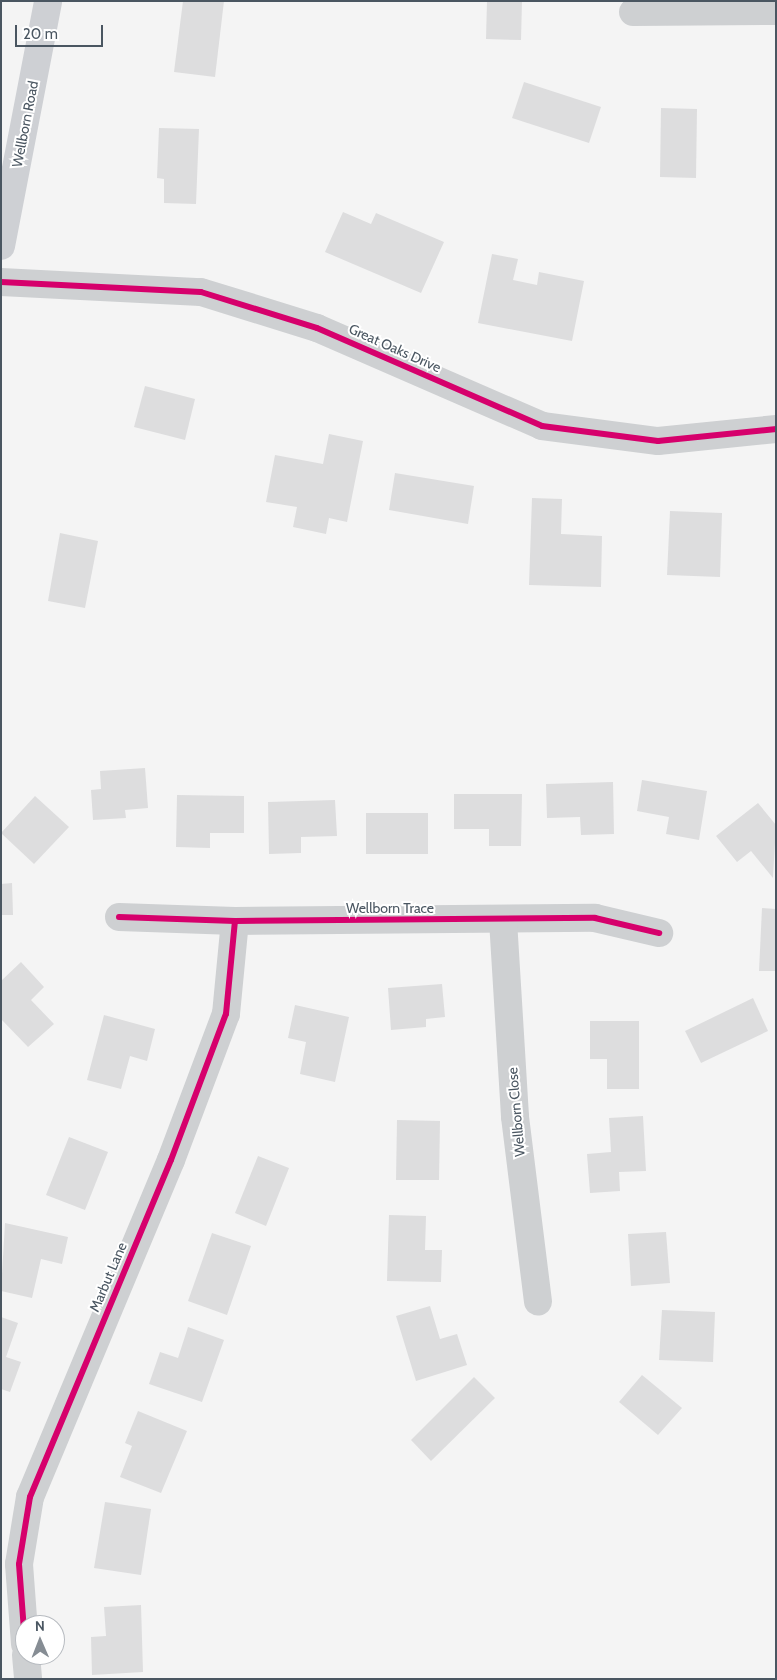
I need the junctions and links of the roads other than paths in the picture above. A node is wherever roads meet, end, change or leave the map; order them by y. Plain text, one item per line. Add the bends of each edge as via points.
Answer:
1 (48, 1) edge
2 (776, 11) edge
3 (633, 12) dead end
4 (1, 246) edge
5 (1, 282) edge
6 (776, 428) edge
7 (119, 917) dead end
8 (504, 920) junction
9 (235, 921) junction
10 (660, 933) dead end
11 (538, 1302) dead end
12 (23, 1615) edge
13 (27, 1665) edge
14 (28, 1679) edge

1 - 4 street, Wellborn Road
2 - 3 street
5 - 6 street, Great Oaks Drive via 201,292 317,328 542,426 658,441
7 - 9 street, Wellborn Trace
8 - 9 street, Wellborn Trace
8 - 10 street, Wellborn Trace via 595,918
8 - 11 street, Wellborn Close via 515,1117
9 - 12 street, Marbut Lane via 226,1014 170,1160 30,1497 19,1564
13 - 14 street

